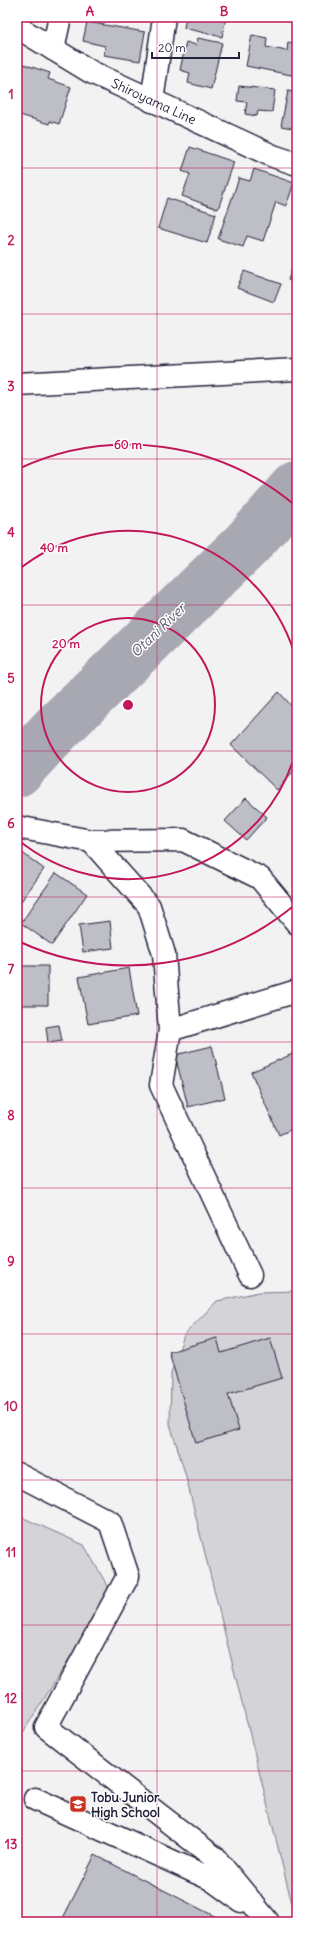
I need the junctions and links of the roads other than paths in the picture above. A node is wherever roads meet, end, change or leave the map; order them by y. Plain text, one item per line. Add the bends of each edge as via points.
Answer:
1 (60, 17) edge
2 (164, 17) edge
3 (17, 28) edge
4 (53, 49) junction
5 (152, 101) junction
6 (297, 164) edge
7 (297, 369) edge
8 (17, 384) edge
9 (17, 827) edge
10 (91, 841) junction
11 (297, 923) edge
12 (297, 991) edge
13 (170, 1030) junction
14 (250, 1275) dead end
15 (17, 1474) edge
16 (35, 1799) dead end
17 (268, 1922) edge

1 - 4 street
2 - 5 street
3 - 4 street, Shiroyama Line
4 - 5 street, Shiroyama Line via 91,72
5 - 6 street, Shiroyama Line via 273,156
7 - 8 street
9 - 10 street
10 - 11 street via 183,840 260,878
10 - 13 street via 149,906 164,954
12 - 13 street
13 - 14 street via 160,1085
15 - 17 street via 110,1522 128,1576 46,1727 215,1858
16 - 17 street via 211,1879

